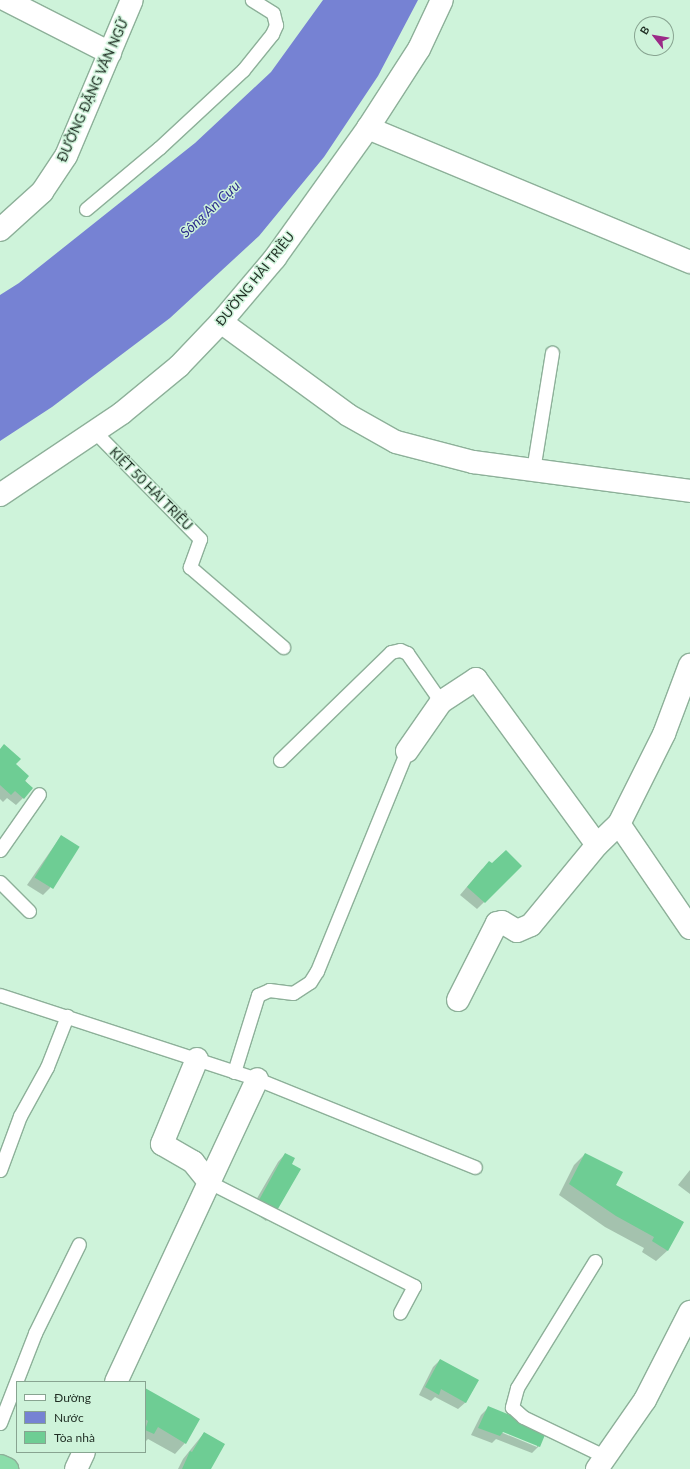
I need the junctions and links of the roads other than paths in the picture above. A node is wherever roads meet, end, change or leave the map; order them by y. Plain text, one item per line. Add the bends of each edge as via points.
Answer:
1 (6, 0) edge
2 (132, 0) edge
3 (252, 0) edge
4 (442, 0) edge
5 (110, 53) junction
6 (368, 128) junction
7 (86, 209) dead end
8 (0, 230) edge
9 (690, 262) edge
10 (220, 322) junction
11 (552, 353) dead end
12 (95, 432) junction
13 (533, 470) junction
14 (690, 491) edge
15 (0, 495) edge
16 (283, 647) dead end
17 (689, 672) edge
18 (441, 702) junction
19 (407, 751) joint
20 (280, 760) dead end
21 (39, 794) dead end
22 (619, 824) junction
23 (597, 845) junction
24 (0, 850) edge
25 (0, 882) edge
26 (30, 911) dead end
27 (690, 928) edge
28 (0, 995) edge
29 (458, 1000) dead end
30 (67, 1016) junction
31 (197, 1059) junction
32 (234, 1072) junction
33 (257, 1079) junction
34 (475, 1166) dead end
35 (0, 1170) edge
36 (209, 1182) junction
37 (79, 1244) dead end
38 (595, 1261) dead end
39 (400, 1312) dead end
40 (690, 1312) edge
41 (16, 1381) edge
42 (116, 1381) edge
43 (16, 1382) edge
44 (0, 1423) edge
45 (84, 1453) edge
46 (602, 1463) edge
47 (0, 1466) edge
48 (7, 1469) edge
49 (76, 1469) edge

1 - 5 street
2 - 5 street, ĐƯỜNG ĐẶNG VĂN NGỮ
3 - 7 lane via 274,13 276,25 272,34 242,70 170,138
4 - 6 street, ĐƯỜNG HẢI TRIỀU via 419,49
5 - 8 street, ĐƯỜNG ĐẶNG VĂN NGỮ via 66,156 42,192
6 - 9 street
6 - 10 street, ĐƯỜNG HẢI TRIỀU via 275,258
10 - 12 street, ĐƯỜNG HẢI TRIỀU via 179,366
10 - 13 street via 348,415 396,442 473,462
11 - 13 lane
12 - 15 street, ĐƯỜNG HẢI TRIỀU
12 - 16 lane, KIỆT 50 HẢI TRIỀU via 200,539 190,567
13 - 14 street
17 - 22 street via 664,734
18 - 19 street
18 - 20 lane via 407,653 400,650 391,652
18 - 23 street via 476,679
19 - 32 lane via 317,971 310,982 297,991 269,990 258,995
21 - 24 lane
22 - 23 street
22 - 27 street
23 - 29 street via 527,928 517,931 502,922 497,923
25 - 26 lane
28 - 30 lane
30 - 31 lane
30 - 35 lane via 47,1067 20,1116
31 - 32 lane
31 - 36 street via 162,1144 192,1162
32 - 33 lane
33 - 34 lane
33 - 36 street
36 - 39 lane via 414,1286
36 - 42 street
37 - 41 lane via 35,1333
38 - 46 lane via 517,1388 512,1407 523,1417
40 - 46 street via 645,1400
43 - 44 lane
45 - 49 street
47 - 48 highway

